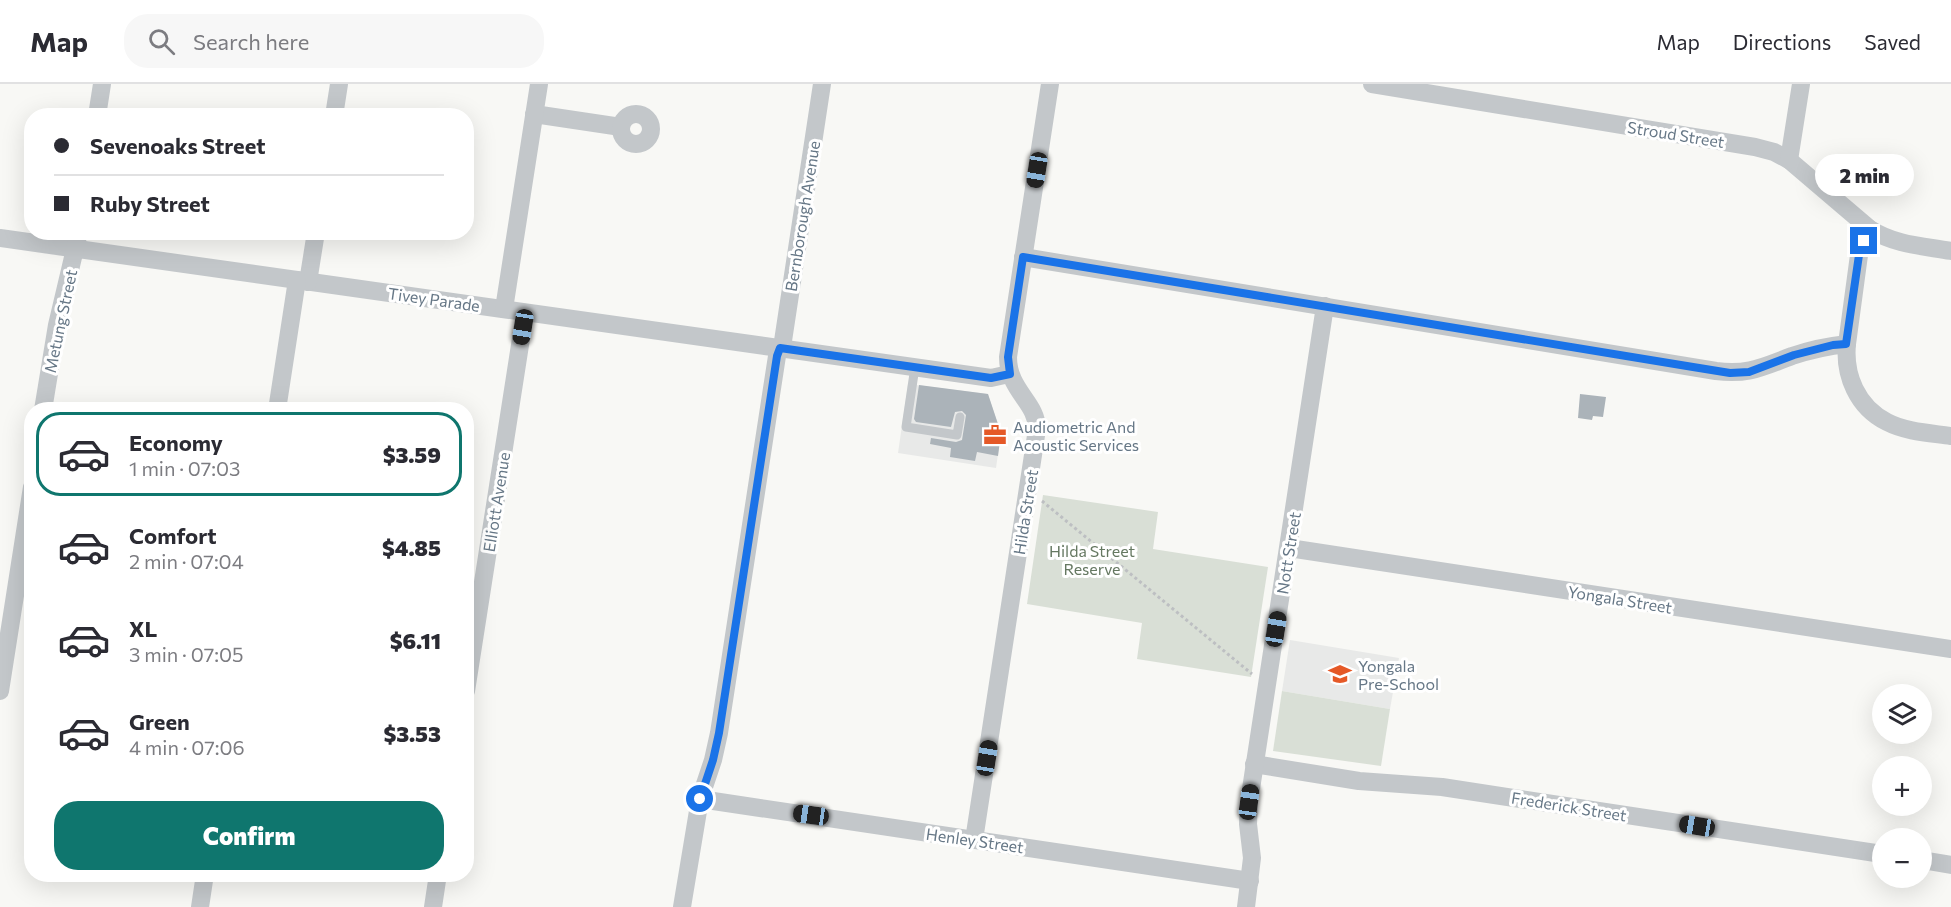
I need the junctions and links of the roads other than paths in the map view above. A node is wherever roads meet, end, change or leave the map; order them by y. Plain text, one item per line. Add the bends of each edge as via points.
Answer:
1 (102, 84) edge
2 (339, 84) edge
3 (539, 84) edge
4 (822, 84) edge
5 (1050, 84) edge
6 (1372, 84) edge
7 (1801, 84) edge
8 (99, 108) edge
9 (335, 108) edge
10 (534, 114) junction
11 (621, 127) dead end
12 (1788, 160) junction
13 (1870, 229) junction
14 (0, 238) edge
15 (24, 239) edge
16 (52, 240) edge
17 (314, 240) edge
18 (78, 241) edge
19 (1951, 251) edge
20 (1023, 257) junction
21 (302, 281) junction
22 (1325, 306) junction
23 (504, 309) junction
24 (525, 312) junction
25 (1846, 344) junction
26 (780, 348) junction
27 (915, 367) junction
28 (1010, 374) junction
29 (45, 402) edge
30 (279, 402) edge
31 (960, 417) dead end
32 (1951, 436) edge
33 (24, 538) edge
34 (1289, 548) junction
35 (474, 640) edge
36 (1951, 649) edge
37 (0, 692) edge
38 (1254, 764) junction
39 (700, 799) junction
40 (974, 840) junction
41 (1872, 852) edge
42 (1932, 862) edge
43 (1951, 865) edge
44 (1250, 881) junction
45 (204, 882) edge
46 (437, 882) edge
47 (200, 907) edge
48 (433, 907) edge
49 (682, 907) edge
50 (1246, 907) edge

1 - 8 street
2 - 9 street
3 - 10 street
4 - 26 street, Bernborough Avenue
5 - 20 street
6 - 12 street, Stroud Street via 1755,147
7 - 12 street
10 - 11 street
10 - 23 street
12 - 13 street, Stroud Street
13 - 19 street, Stroud Street via 1895,242
13 - 25 street via 1859,255
14 - 15 street, Tivey Parade
16 - 18 street, Tivey Parade
17 - 21 street
18 - 21 street, Tivey Parade
18 - 29 street, Metung Street via 57,325
20 - 22 street
20 - 28 street via 1008,357
21 - 23 street, Tivey Parade
21 - 30 street
22 - 25 street via 1730,373 1749,372 1794,355
22 - 34 street, Nott Street
23 - 24 street, Tivey Parade
24 - 26 street, Tivey Parade
24 - 35 street, Elliott Avenue
25 - 32 street via 1851,381 1869,409 1898,426
26 - 27 street, Tivey Parade
26 - 39 street, Bernborough Avenue via 719,733
27 - 28 street, Tivey Parade via 991,378
27 - 31 lane via 906,426 957,435
28 - 40 street, Hilda Street via 1035,416 1037,429
33 - 37 street
34 - 36 street, Yongala Street
34 - 38 street, Nott Street
38 - 41 street, Frederick Street via 1359,781 1442,787
38 - 44 street, Nott Street via 1248,815
39 - 40 street, Henley Street
39 - 49 street, Bernborough Avenue
40 - 44 street, Henley Street
42 - 43 street
44 - 50 street, Nott Street
45 - 47 street
46 - 48 street

